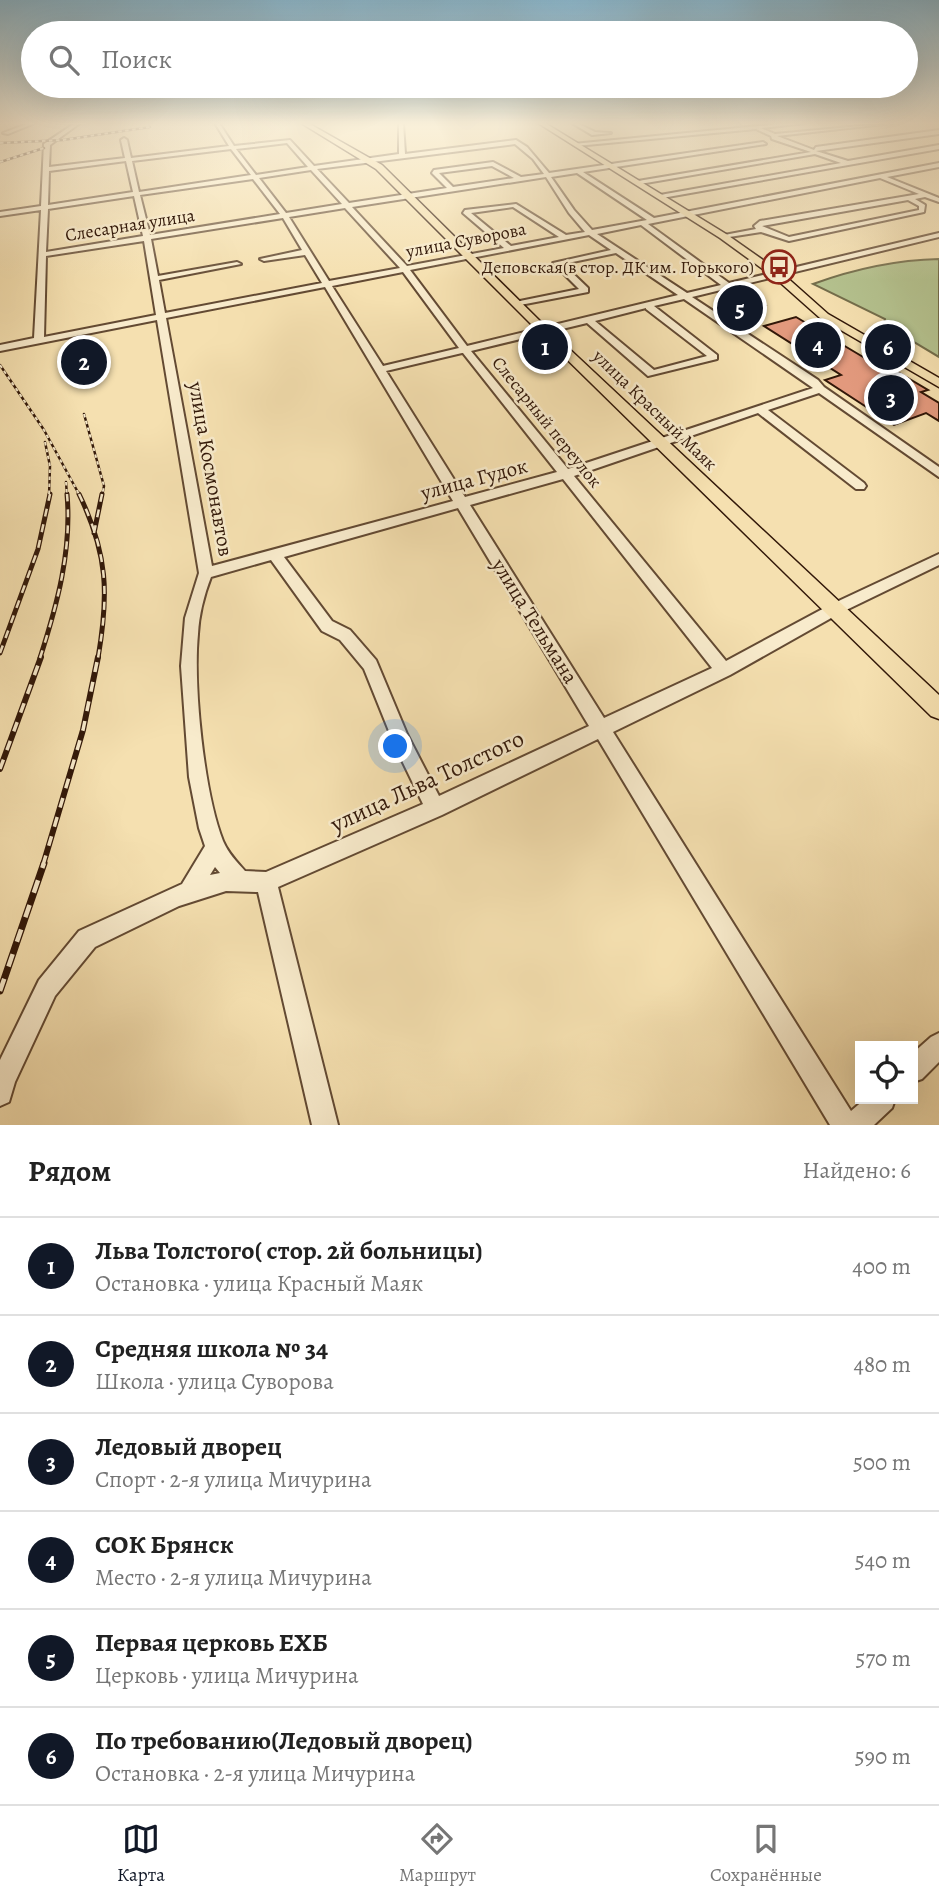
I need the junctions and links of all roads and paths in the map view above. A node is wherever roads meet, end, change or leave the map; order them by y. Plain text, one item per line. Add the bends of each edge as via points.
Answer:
1 (546, 175) edge
2 (47, 176) edge
3 (134, 176) edge
4 (266, 176) edge
5 (321, 176) edge
6 (387, 176) edge
7 (438, 176) edge
8 (513, 176) edge
9 (543, 176) edge
10 (585, 176) edge
11 (629, 176) edge
12 (685, 176) edge
13 (726, 176) edge
14 (785, 176) edge
15 (879, 176) joint
16 (256, 177) junction
17 (519, 179) junction
18 (640, 182) junction
19 (743, 183) junction
20 (754, 187) dead end
21 (451, 189) junction
22 (764, 192) dead end
23 (138, 193) junction
24 (925, 195) junction
25 (406, 196) junction
26 (662, 196) junction
27 (775, 196) junction
28 (911, 199) junction
29 (939, 200) edge
30 (348, 206) junction
31 (45, 208) junction
32 (689, 213) junction
33 (0, 214) edge
34 (285, 216) junction
35 (652, 220) junction
36 (641, 222) junction
37 (761, 230) junction
38 (589, 232) junction
39 (723, 236) junction
40 (939, 236) edge
41 (564, 237) junction
42 (147, 238) junction
43 (509, 248) junction
44 (307, 251) junction
45 (616, 251) junction
46 (41, 255) junction
47 (468, 256) junction
48 (264, 258) dead end
49 (237, 264) dead end
50 (405, 269) junction
51 (779, 276) junction
52 (153, 279) junction
53 (327, 283) junction
54 (729, 287) junction
55 (686, 298) junction
56 (518, 304) junction
57 (649, 307) junction
58 (160, 315) junction
59 (590, 321) junction
60 (544, 331) junction
61 (39, 340) junction
62 (0, 348) edge
63 (467, 351) junction
64 (379, 370) junction
65 (939, 383) edge
66 (817, 386) junction
67 (761, 410) junction
68 (662, 443) junction
69 (939, 473) edge
70 (567, 474) junction
71 (860, 486) dead end
72 (460, 502) junction
73 (275, 555) junction
74 (939, 559) edge
75 (206, 573) junction
76 (835, 609) junction
77 (724, 670) junction
78 (939, 709) edge
79 (602, 729) junction
80 (435, 808) junction
81 (215, 848) junction
82 (240, 881) junction
83 (266, 882) junction
84 (189, 892) junction
85 (939, 1045) edge
86 (918, 1065) edge
87 (0, 1093) edge
88 (878, 1104) edge
89 (325, 1125) edge
90 (845, 1125) edge
91 (855, 1125) edge

1 - 38 street
2 - 31 street
3 - 23 street, улица Космонавтов
4 - 16 street
5 - 30 street, Слесарный переулок
6 - 25 main road, улица Красный Маяк
7 - 21 street
8 - 17 street
9 - 17 street, Слесарная улица
10 - 35 street
11 - 18 main road
12 - 18 street
13 - 19 street
14 - 19 street
15 - 24 street
15 - 27 street, улица Суворова
16 - 23 street
16 - 34 street, улица Тельмана
17 - 21 street, Слесарная улица
18 - 26 main road
19 - 20 street
19 - 26 street
21 - 25 street, Слесарная улица
22 - 27 street
23 - 31 street
23 - 42 street, улица Космонавтов
24 - 28 street
24 - 29 street
25 - 30 street, Слесарная улица
25 - 47 main road, улица Красный Маяк
26 - 32 main road
27 - 32 street, улица Суворова
28 - 37 street via 888,199 760,223
28 - 37 street via 922,205 922,211 789,239
30 - 34 street, Слесарная улица
30 - 50 street, Слесарный переулок
31 - 33 street
31 - 46 street
32 - 35 street, улица Суворова
32 - 39 main road
34 - 42 street, Слесарная улица
34 - 44 street, улица Тельмана
35 - 36 street, улица Суворова
36 - 38 street, улица Суворова
36 - 54 street
37 - 39 street
38 - 41 street, улица Суворова
38 - 45 street
39 - 51 main road
40 - 51 street
41 - 43 street, улица Суворова
41 - 43 street via 514,205 465,212
42 - 46 street, Слесарная улица
42 - 52 street, улица Космонавтов
43 - 47 street, улица Суворова
44 - 48 street
44 - 53 street, улица Тельмана
45 - 55 street
45 - 56 street via 557,263 585,290
46 - 61 street
47 - 50 street, улица Суворова
47 - 56 main road, улица Красный Маяк
49 - 52 street
50 - 53 street, улица Суворова
50 - 63 street, Слесарный переулок
51 - 54 street
51 - 65 main road via 824,316
52 - 58 street, улица Космонавтов
53 - 58 street, улица Суворова
53 - 64 street, улица Тельмана
54 - 55 street
55 - 57 street
55 - 66 street
56 - 60 main road, улица Красный Маяк
57 - 59 street
57 - 59 street via 714,357 652,374
58 - 61 street, улица Суворова
58 - 75 street, улица Космонавтов
59 - 60 street
60 - 63 street
60 - 68 main road, улица Красный Маяк
61 - 62 street, улица Суворова
63 - 64 street
63 - 70 street, Слесарный переулок
64 - 72 street, улица Тельмана
66 - 67 street, улица Гудок
66 - 69 street
67 - 68 street, улица Гудок
67 - 71 street
68 - 70 street, улица Гудок
68 - 76 main road, улица Красный Маяк
70 - 72 street, улица Гудок
70 - 77 street, Слесарный переулок
72 - 73 street, улица Гудок
72 - 79 street, улица Тельмана
73 - 75 street, улица Гудок
73 - 80 street via 327,626 345,635 370,665
74 - 76 street, улица Льва Толстого
75 - 81 street, улица Космонавтов via 196,596 189,645 194,729
76 - 77 street, улица Льва Толстого
76 - 78 main road, улица Красный Маяк
77 - 79 street, улица Льва Толстого
79 - 80 street, улица Льва Толстого
79 - 90 street, улица Тельмана
80 - 83 street, улица Льва Толстого
81 - 82 street, улица Космонавтов
81 - 84 street
82 - 83 street, улица Льва Толстого
82 - 84 street, улица Льва Толстого
83 - 89 street
84 - 87 street, улица Льва Толстого via 87,939 47,988
85 - 86 street
88 - 91 street

